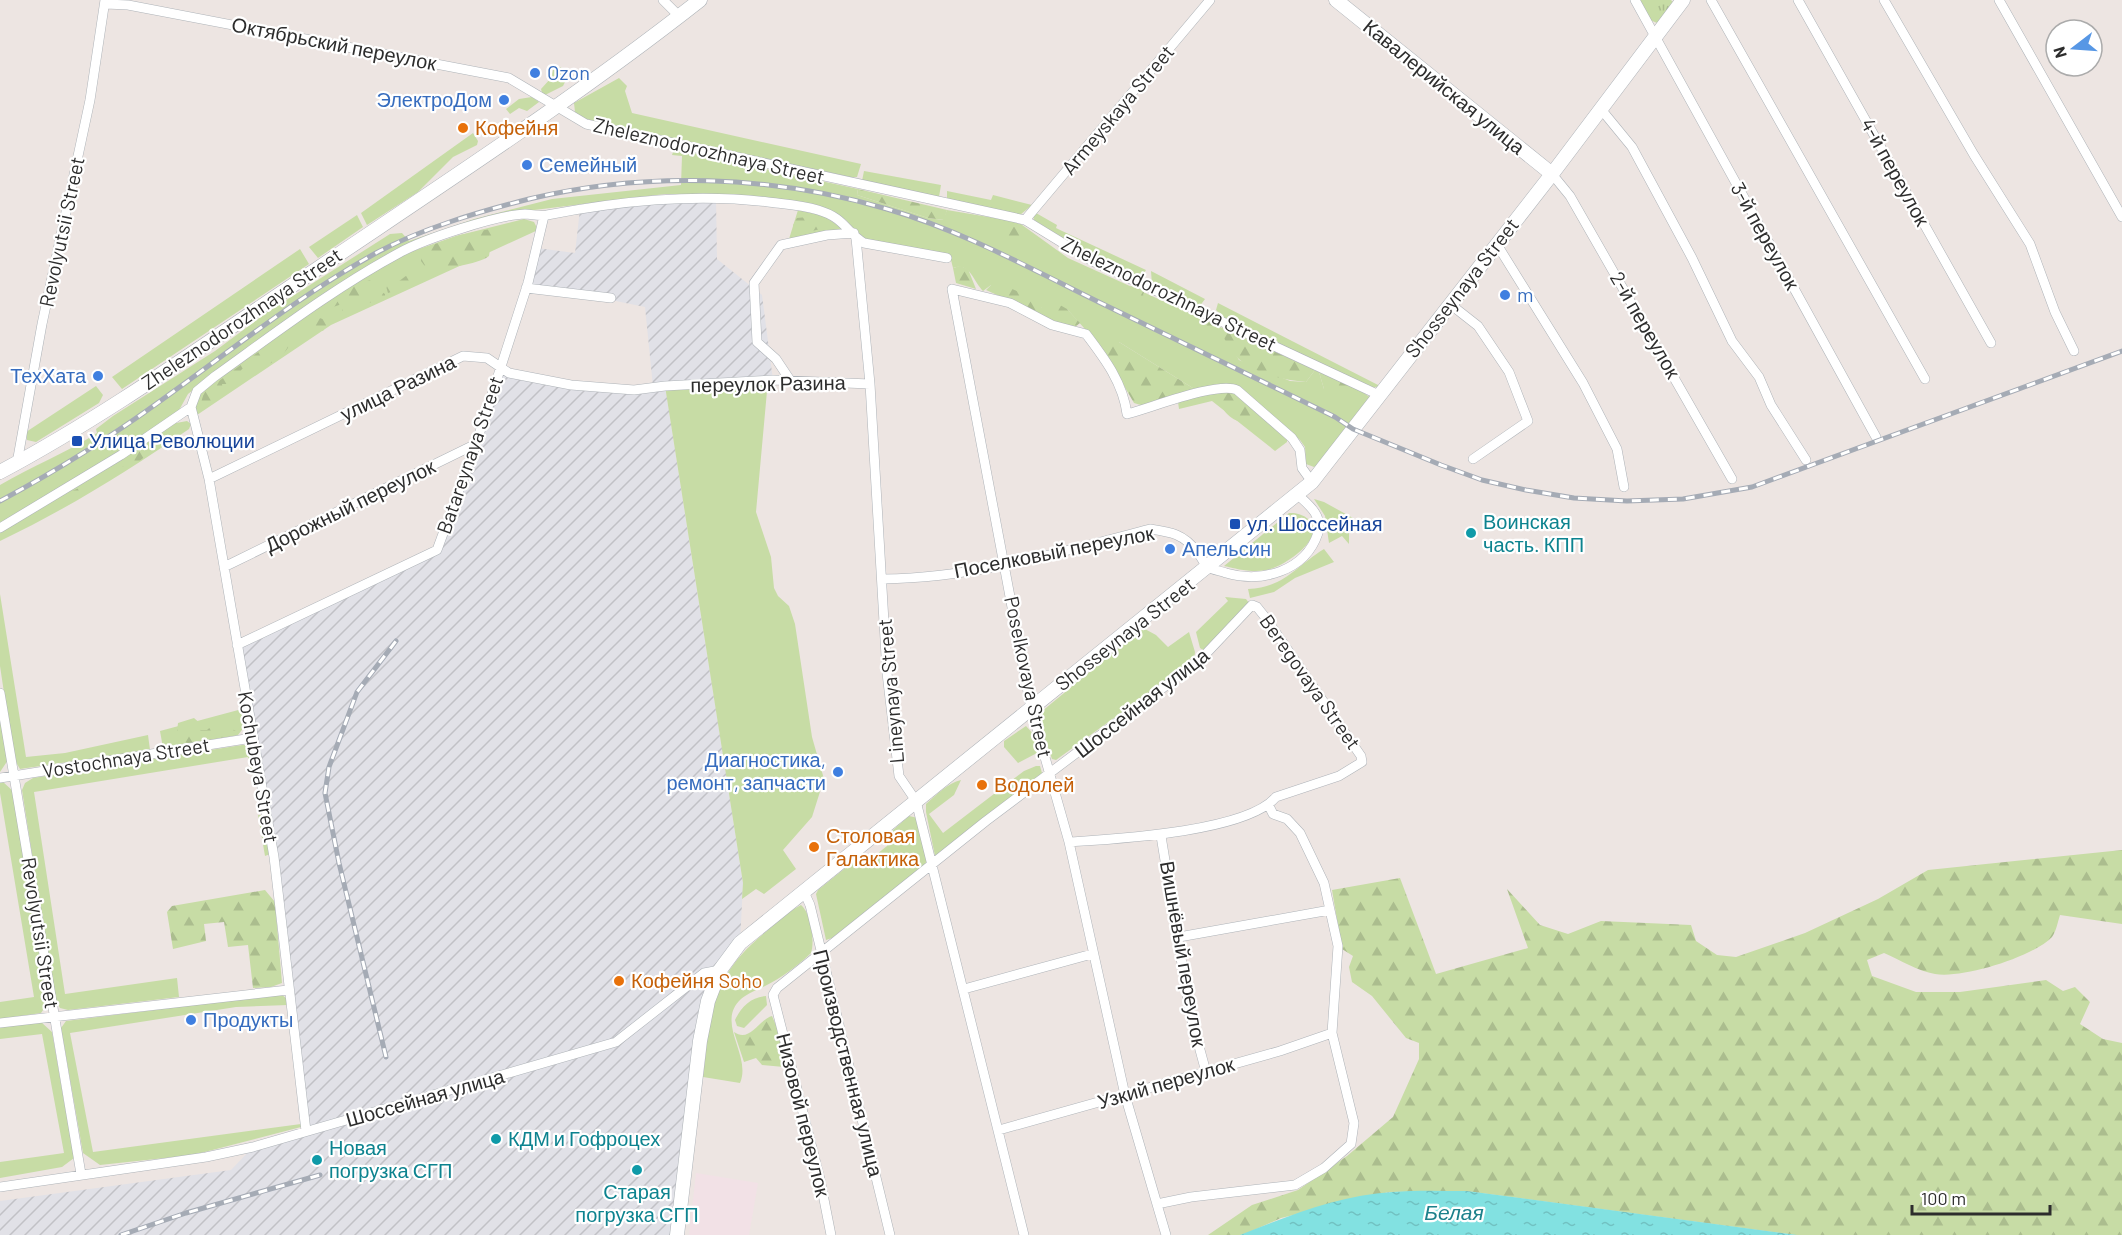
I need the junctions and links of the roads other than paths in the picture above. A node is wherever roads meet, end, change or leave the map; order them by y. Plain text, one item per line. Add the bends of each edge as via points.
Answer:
1 (663, 0) edge
2 (700, 0) edge
3 (1210, 0) edge
4 (1336, 0) edge
5 (1635, 0) edge
6 (1683, 0) edge
7 (1711, 0) edge
8 (1798, 0) edge
9 (1884, 0) edge
10 (1999, 0) edge
11 (106, 2) edge
12 (679, 16) junction
13 (1655, 36) junction
14 (554, 106) junction
15 (1600, 108) junction
16 (1552, 174) junction
17 (544, 216) junction
18 (2122, 217) edge
19 (1025, 220) junction
20 (855, 235) junction
21 (1496, 243) junction
22 (946, 258) dead end
23 (526, 288) junction
24 (611, 298) dead end
25 (1450, 304) junction
26 (1991, 344) dead end
27 (2074, 351) dead end
28 (500, 366) junction
29 (1926, 379) dead end
30 (790, 380) junction
31 (870, 384) junction
32 (665, 386) joint
33 (1379, 395) junction
34 (191, 406) junction
35 (1876, 437) dead end
36 (476, 444) junction
37 (1473, 459) dead end
38 (1806, 460) dead end
39 (17, 464) junction
40 (0, 472) edge
41 (209, 479) junction
42 (1732, 479) dead end
43 (1312, 482) junction
44 (1623, 487) dead end
45 (1298, 495) junction
46 (0, 528) edge
47 (1005, 566) junction
48 (224, 567) junction
49 (1209, 568) junction
50 (883, 579) junction
51 (1252, 605) joint
52 (237, 645) junction
53 (0, 693) edge
54 (1031, 708) junction
55 (252, 738) junction
56 (13, 776) junction
57 (1048, 776) junction
58 (0, 778) edge
59 (916, 801) junction
60 (1269, 806) junction
61 (1161, 836) junction
62 (1069, 842) junction
63 (931, 864) junction
64 (804, 892) junction
65 (1330, 910) junction
66 (1179, 937) junction
67 (1092, 954) junction
68 (820, 955) junction
69 (720, 970) junction
70 (964, 989) junction
71 (288, 990) junction
72 (773, 995) joint
73 (54, 1016) junction
74 (0, 1023) edge
75 (1332, 1033) junction
76 (1206, 1072) junction
77 (1125, 1095) junction
78 (999, 1130) junction
79 (306, 1131) junction
80 (81, 1174) junction
81 (0, 1187) edge
82 (1157, 1204) junction
83 (677, 1235) edge
84 (831, 1235) edge
85 (890, 1235) edge
86 (1024, 1235) edge
87 (1166, 1235) edge

1 - 12 street
2 - 12 main road
3 - 19 street, Armeyskaya Street
4 - 16 main road, Кавалерийская улица
5 - 13 street, 3-й переулок
6 - 13 main road, Shosseynaya Street
7 - 29 street
8 - 26 street, 4-й переулок
9 - 27 street via 2030,244
10 - 18 street
11 - 14 street, Октябрьский переулок via 509,78
11 - 39 street, Revolyutsii Street
12 - 14 main road
13 - 15 main road, Shosseynaya Street
13 - 35 street, 3-й переулок
14 - 19 street, Zheleznodorozhnaya Street via 586,124
14 - 39 main road, Zheleznodorozhnaya Street via 122,400
15 - 16 main road, Shosseynaya Street
15 - 38 street via 1632,147 1732,341 1760,377 1771,405
16 - 21 main road, Shosseynaya Street
16 - 42 street, 2-й переулок via 1570,196
17 - 20 street, Zheleznodorozhnaya Street via 626,202 740,198 817,209 841,219
17 - 23 street, Batareynaya Street
17 - 34 street, Zheleznodorozhnaya Street via 524,214 490,222 400,252 339,287 214,377 197,391
19 - 33 street, Zheleznodorozhnaya Street via 1092,261
20 - 22 street, Zheleznodorozhnaya Street via 878,246
20 - 30 street via 827,235 781,245 754,283 757,342 776,359
20 - 31 street, Lineynaya Street
21 - 25 main road, Shosseynaya Street
21 - 44 street via 1583,383 1617,449
23 - 24 street
23 - 28 street, Batareynaya Street
25 - 33 main road, Shosseynaya Street
25 - 37 street via 1478,327 1509,372 1528,421
28 - 32 street, улица Разина via 509,373 571,385 634,390
28 - 36 street, Batareynaya Street
28 - 41 street, улица Разина via 487,358 463,356
30 - 31 street, переулок Разина
30 - 32 street, переулок Разина
31 - 50 street, Lineynaya Street
33 - 43 main road, Shosseynaya Street
34 - 41 street, Kochubeya Street
34 - 46 street, Zheleznodorozhnaya Street via 121,455
36 - 48 street, Дорожный переулок
36 - 52 street, Batareynaya Street via 437,550
39 - 40 main road, Zheleznodorozhnaya Street
41 - 48 street, Kochubeya Street
43 - 45 main road, Shosseynaya Street
43 - 47 street, Poselkovaya Street via 1302,468 1300,450 1292,438 1237,390 1213,388 1127,414 1124,394 1114,374 1086,334 1052,325 1010,303 952,289
45 - 49 main road, Shosseynaya Street
45 - 49 street via 1317,515 1319,529 1303,558 1270,576 1240,577
47 - 49 street, Поселковый переулок via 1150,529 1174,532 1189,541
47 - 50 street, Поселковый переулок via 912,579
47 - 54 street, Poselkovaya Street
48 - 52 street, Kochubeya Street
49 - 54 main road, Shosseynaya Street
50 - 59 street, Lineynaya Street via 887,672 899,776
51 - 57 street, Шоссейная улица via 1200,660
51 - 60 street, Beregovaya Street via 1265,617 1362,762 1339,776 1276,797
52 - 55 street, Kochubeya Street
53 - 56 street, Revolyutsii Street
54 - 57 street, Poselkovaya Street
54 - 59 main road, Shosseynaya Street
55 - 56 street, Vostochnaya Street
55 - 71 street, Kochubeya Street via 274,857
56 - 58 street, Vostochnaya Street
56 - 73 street, Revolyutsii Street
57 - 62 street, Poselkovaya Street
57 - 63 street, Шоссейная улица
59 - 63 street, Lineynaya Street
59 - 64 main road, Shosseynaya Street
60 - 61 street
60 - 65 street via 1273,814 1287,819 1300,833 1324,884
61 - 62 street
61 - 66 street, Вишнёвый переулок
62 - 67 street, Poselkovaya Street
63 - 68 street, Шоссейная улица
63 - 70 street, Lineynaya Street
64 - 68 street, Производственная улица
64 - 69 main road, Shosseynaya Street via 740,943
65 - 66 street
65 - 75 street via 1338,946
66 - 76 street, Вишнёвый переулок via 1190,1013
67 - 70 street
67 - 77 street, Poselkovaya Street
68 - 72 street, Шоссейная улица
68 - 85 street, Производственная улица
69 - 79 street, Шоссейная улица via 704,973 616,1042
69 - 83 main road, Shosseynaya Street via 708,1001 700,1041
70 - 78 street, Lineynaya Street
71 - 73 street
71 - 79 street, Kochubeya Street
72 - 84 street, Низовой переулок
73 - 74 street
73 - 80 street, Revolyutsii Street
75 - 76 street, Узкий переулок
75 - 82 street via 1354,1123 1351,1144 1324,1168 1295,1185
76 - 77 street, Узкий переулок
77 - 78 street, Узкий переулок
77 - 82 street, Poselkovaya Street
78 - 86 street, Lineynaya Street
79 - 80 street, Шоссейная улица via 206,1158
80 - 81 street, Шоссейная улица
82 - 87 street, Poselkovaya Street

